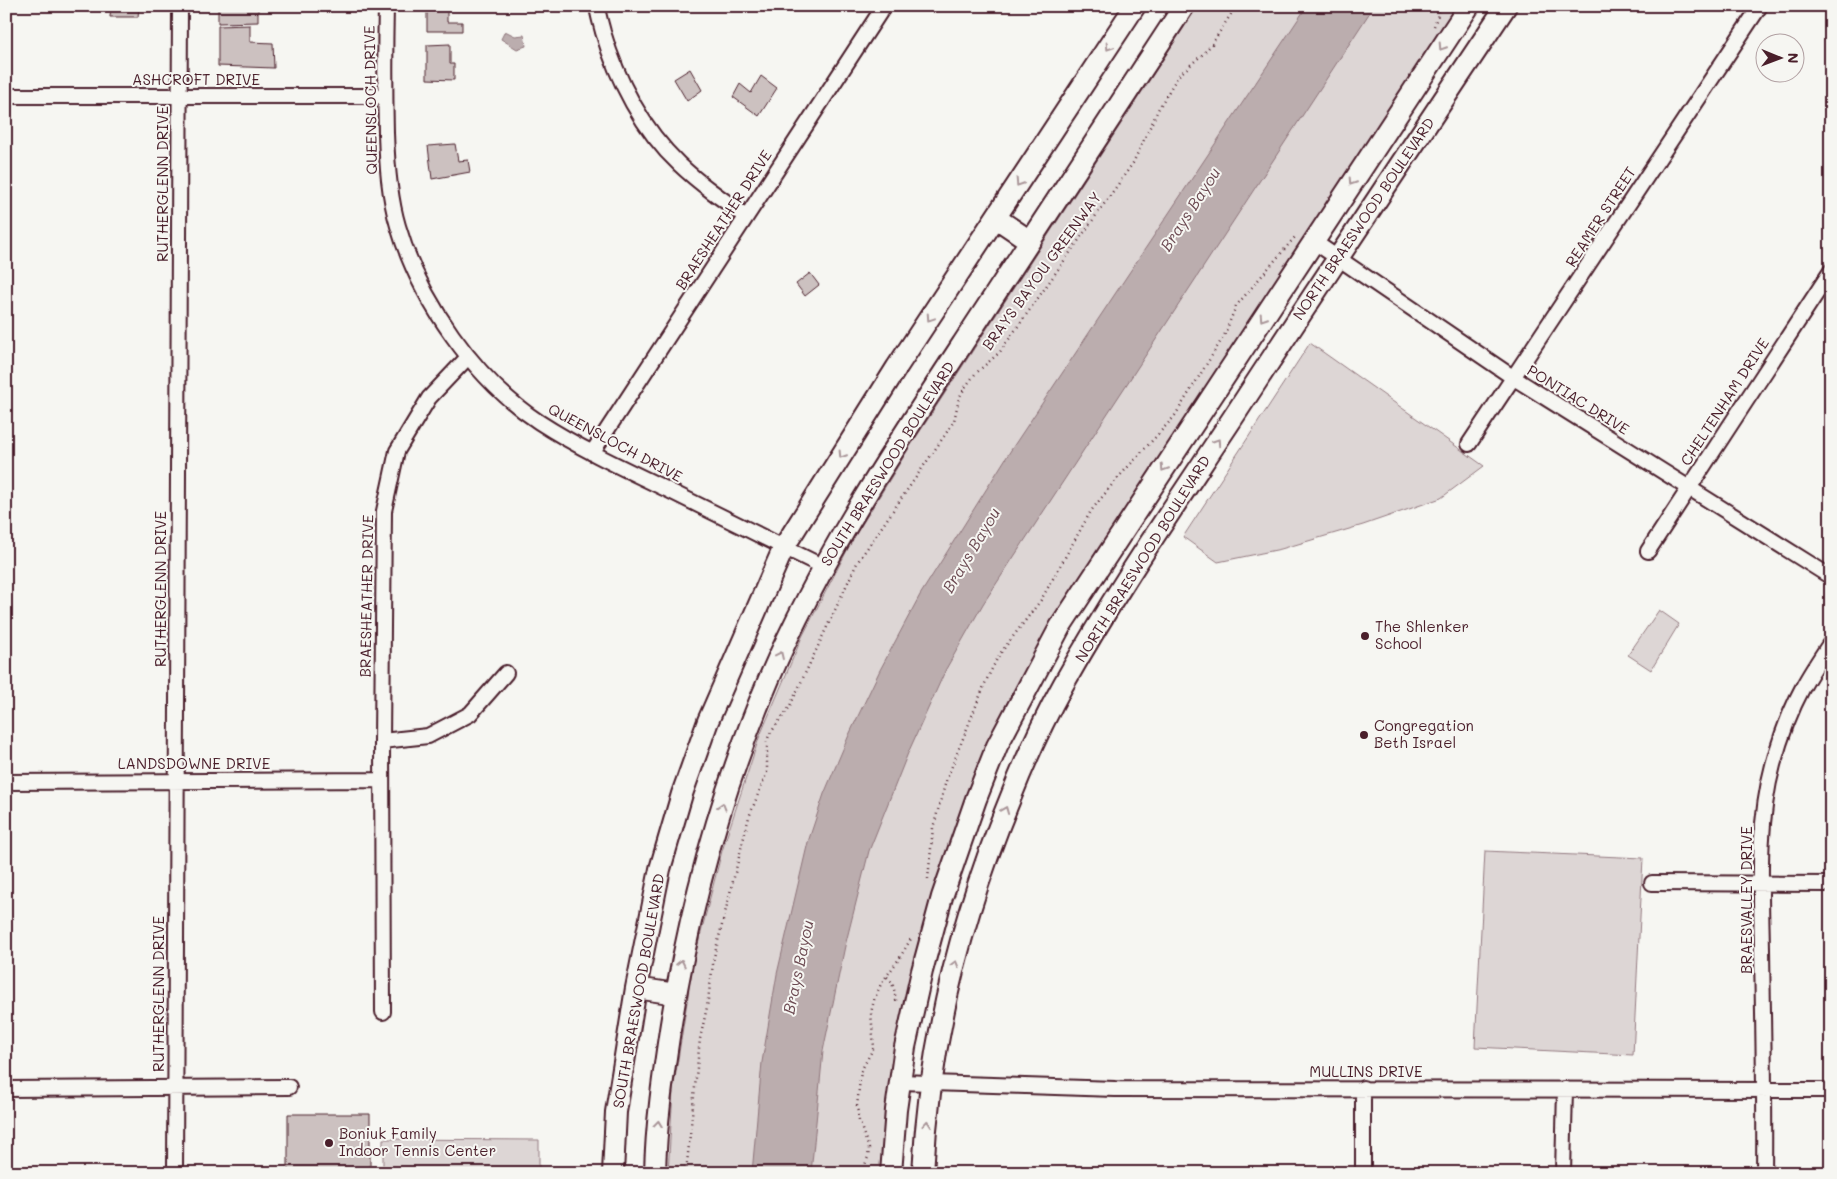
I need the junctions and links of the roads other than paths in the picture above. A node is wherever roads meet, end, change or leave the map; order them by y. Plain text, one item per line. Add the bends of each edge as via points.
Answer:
1 (180, 6) edge
2 (386, 6) edge
3 (597, 6) edge
4 (884, 6) edge
5 (1136, 6) edge
6 (1184, 6) edge
7 (1469, 6) edge
8 (1506, 6) edge
9 (1760, 6) edge
10 (6, 96) edge
11 (180, 96) junction
12 (385, 96) junction
13 (746, 216) junction
14 (996, 218) junction
15 (1030, 241) junction
16 (1313, 241) junction
17 (1338, 257) junction
18 (1831, 271) edge
19 (468, 357) junction
20 (1514, 378) junction
21 (1469, 444) dead end
22 (592, 453) junction
23 (1688, 488) junction
24 (1120, 534) junction
25 (784, 547) junction
26 (1145, 551) junction
27 (1648, 551) dead end
28 (824, 567) junction
29 (1831, 578) edge
30 (1831, 642) edge
31 (506, 673) dead end
32 (382, 741) junction
33 (382, 780) junction
34 (176, 781) junction
35 (6, 782) edge
36 (1652, 883) dead end
37 (1761, 884) junction
38 (1831, 884) edge
39 (636, 988) junction
40 (676, 994) junction
41 (383, 1012) dead end
42 (900, 1082) junction
43 (930, 1083) junction
44 (289, 1087) dead end
45 (175, 1088) junction
46 (1363, 1088) junction
47 (6, 1089) edge
48 (1565, 1089) junction
49 (1764, 1089) junction
50 (1831, 1090) edge
51 (175, 1173) edge
52 (613, 1173) edge
53 (655, 1173) edge
54 (891, 1173) edge
55 (923, 1173) edge
56 (1363, 1173) edge
57 (1563, 1173) edge
58 (1764, 1173) edge

1 - 11 street, RUTHERGLENN DRIVE
2 - 12 street, QUEENSLOCH DRIVE
3 - 13 street via 608,50 619,77 654,134 698,181
4 - 13 street, BRAESHEATHER DRIVE
5 -> 14 main road, SOUTH BRAESWOOD BOULEVARD
6 - 15 main road, SOUTH BRAESWOOD BOULEVARD
7 -> 16 main road, NORTH BRAESWOOD BOULEVARD
8 - 17 main road, NORTH BRAESWOOD BOULEVARD
9 - 20 street, REAMER STREET
10 - 11 street, ASHCROFT DRIVE
11 - 12 street, ASHCROFT DRIVE
11 - 34 street, RUTHERGLENN DRIVE
12 - 19 street, QUEENSLOCH DRIVE via 388,172 398,226 417,277
13 - 22 street, BRAESHEATHER DRIVE
14 - 15 main road
14 -> 25 main road, SOUTH BRAESWOOD BOULEVARD
15 - 28 main road, SOUTH BRAESWOOD BOULEVARD via 839,537
16 - 17 street, PONTIAC DRIVE
16 -> 24 main road, NORTH BRAESWOOD BOULEVARD
17 - 20 street, PONTIAC DRIVE
26 -> 17 main road, NORTH BRAESWOOD BOULEVARD
18 - 23 street, CHELTENHAM DRIVE
19 - 22 street, QUEENSLOCH DRIVE via 508,397 538,421
19 - 32 street, BRAESHEATHER DRIVE via 429,398 397,450 384,511
20 - 21 street, REAMER STREET
20 - 23 street, PONTIAC DRIVE
22 - 25 street, QUEENSLOCH DRIVE
23 - 27 street, CHELTENHAM DRIVE
23 - 29 street, PONTIAC DRIVE
24 - 26 main road
24 - 42 main road, NORTH BRAESWOOD BOULEVARD via 1060,627 997,746 942,897 922,971
25 - 28 street, QUEENSLOCH DRIVE
25 - 39 main road, SOUTH BRAESWOOD BOULEVARD via 708,721 682,794 660,869
43 -> 26 main road, NORTH BRAESWOOD BOULEVARD via 947,994 992,843 1023,767 1062,688
40 -> 28 main road, SOUTH BRAESWOOD BOULEVARD via 712,839 730,781 768,680
30 - 37 street, BRAESVALLEY DRIVE via 1802,688 1773,766 1762,832
31 - 32 street via 470,714 428,736
32 - 33 street, BRAESHEATHER DRIVE
33 - 34 street, LANDSDOWNE DRIVE
33 - 41 street, BRAESHEATHER DRIVE
34 - 35 street, LANDSDOWNE DRIVE
34 - 45 street, RUTHERGLENN DRIVE
36 - 37 street
37 - 38 street
37 - 49 street, BRAESVALLEY DRIVE
39 - 40 main road
39 - 52 main road, SOUTH BRAESWOOD BOULEVARD via 616,1112
53 -> 40 main road, SOUTH BRAESWOOD BOULEVARD via 660,1102
42 - 43 street, MULLINS DRIVE
42 - 54 main road, NORTH BRAESWOOD BOULEVARD
43 - 46 street, MULLINS DRIVE via 1115,1088
55 -> 43 main road, NORTH BRAESWOOD BOULEVARD
44 - 45 street
45 - 47 street
45 - 51 street, RUTHERGLENN DRIVE
46 - 48 street, MULLINS DRIVE
46 - 56 street
48 - 49 street, MULLINS DRIVE
48 - 57 street
49 - 50 street, MULLINS DRIVE
49 - 58 street, BRAESVALLEY DRIVE

